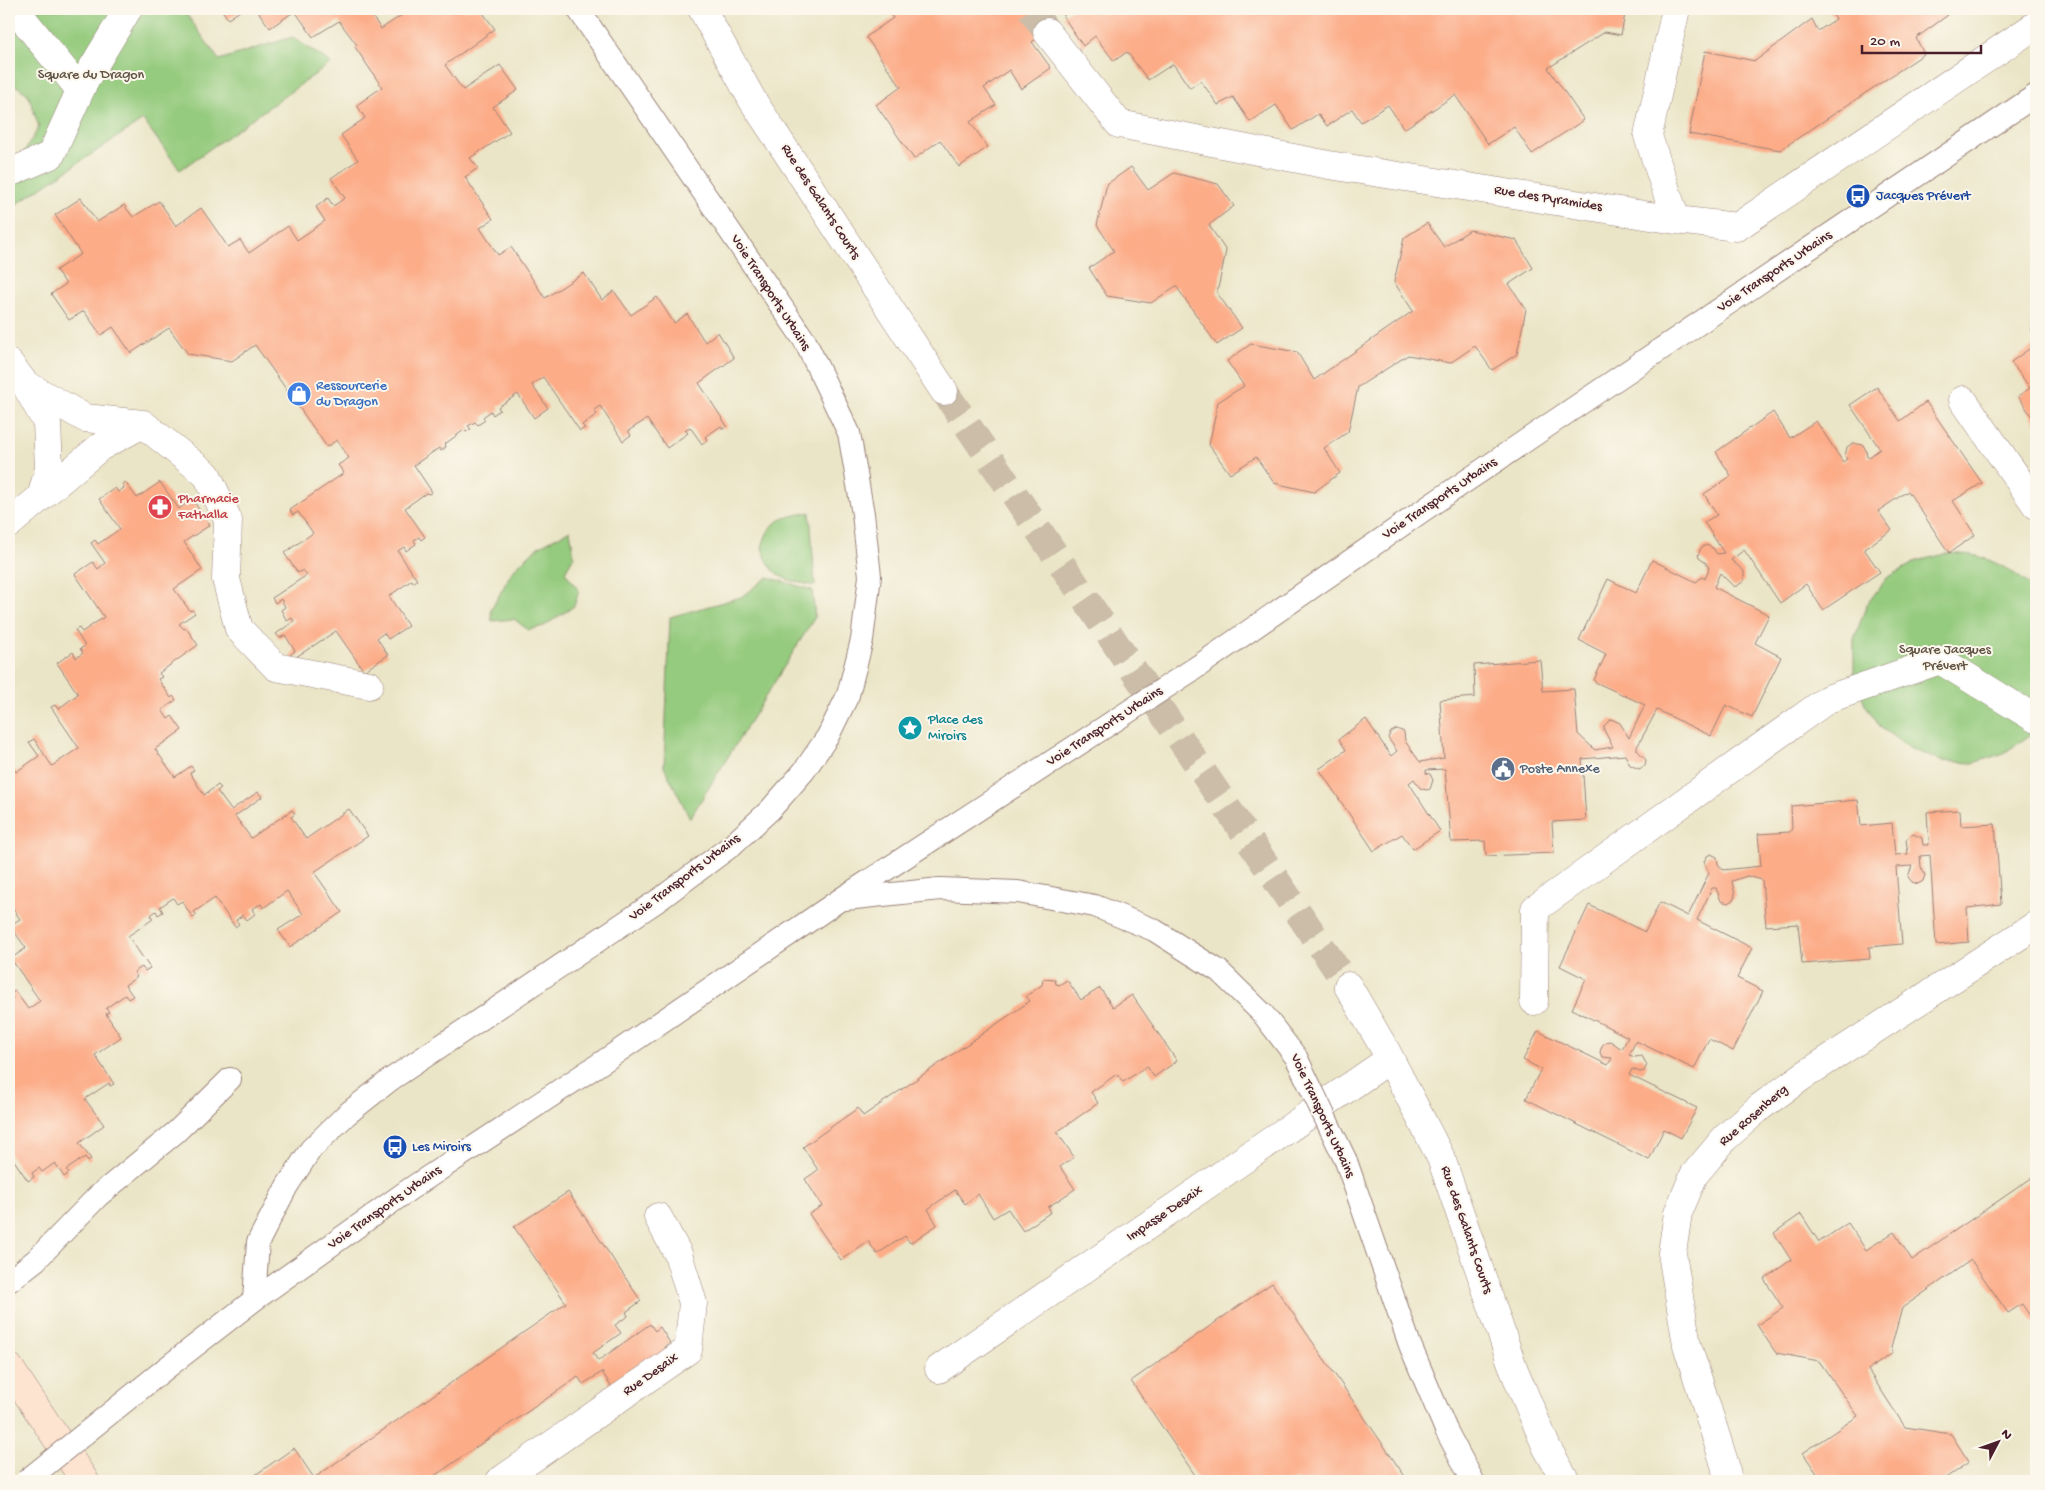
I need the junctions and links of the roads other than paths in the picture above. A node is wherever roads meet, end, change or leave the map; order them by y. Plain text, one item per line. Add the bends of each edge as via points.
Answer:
1 (15, 9) edge
2 (128, 9) edge
3 (578, 9) edge
4 (702, 9) edge
5 (1676, 9) edge
6 (2036, 25) edge
7 (1047, 32) tunnel mouth
8 (80, 90) junction
9 (2036, 95) edge
10 (9, 173) edge
11 (1676, 220) junction
12 (9, 363) edge
13 (25, 384) junction
14 (944, 391) tunnel mouth
15 (1963, 400) dead end
16 (143, 424) junction
17 (40, 497) junction
18 (2036, 505) edge
19 (9, 524) edge
20 (369, 685) dead end
21 (2036, 719) edge
22 (841, 899) junction
23 (2036, 925) edge
24 (1348, 986) tunnel mouth
25 (1534, 1001) dead end
26 (1390, 1059) junction
27 (230, 1079) dead end
28 (658, 1217) dead end
29 (9, 1281) edge
30 (254, 1300) junction
31 (9, 1367) edge
32 (939, 1370) dead end
33 (26, 1481) edge
34 (85, 1481) edge
35 (500, 1481) edge
36 (1473, 1481) edge
37 (1566, 1481) edge
38 (1728, 1481) edge

1 - 8 street
2 - 8 street
3 - 30 lane, Voie Transports Urbains via 805,341 849,433 870,576 855,668 848,695 828,736 804,771 770,810 731,846 660,899 390,1080 347,1114 311,1149 287,1186 258,1242
4 - 14 street, Rue des Galants Courts via 753,100
5 - 11 street via 1648,136
6 - 11 street, Rue des Pyramides via 1736,227
7 - 11 street, Rue des Pyramides via 1119,124 1329,165
8 - 10 street via 51,155
9 - 22 lane, Voie Transports Urbains via 1200,665
12 - 13 street
13 - 16 street via 85,418
13 - 17 street via 47,423 49,469
15 - 18 street
16 - 17 street via 100,447
16 - 20 street via 207,475 228,520 226,579 239,629 276,667
17 - 19 street
21 - 25 street via 1940,660 1828,699 1536,909
22 - 30 lane, Voie Transports Urbains via 604,1062 410,1189
22 - 36 lane, Voie Transports Urbains, bridge via 940,889 1018,892 1095,906 1154,930 1219,971 1263,1014 1296,1057 1346,1160 1410,1345 1446,1430
23 - 38 street, Rue Rosenberg via 1802,1076 1725,1138 1694,1175 1678,1213 1672,1253 1687,1345
24 - 26 street, Rue des Galants Courts
26 - 32 street, Impasse Desaix
26 - 37 street, Rue des Galants Courts via 1441,1158 1514,1370 1547,1448
27 - 29 lane via 176,1132 98,1196 36,1260
28 - 35 street, Rue Desaix via 678,1254 693,1303 688,1350
30 - 33 lane, Voie Transports Urbains, bridge
31 - 34 main road

